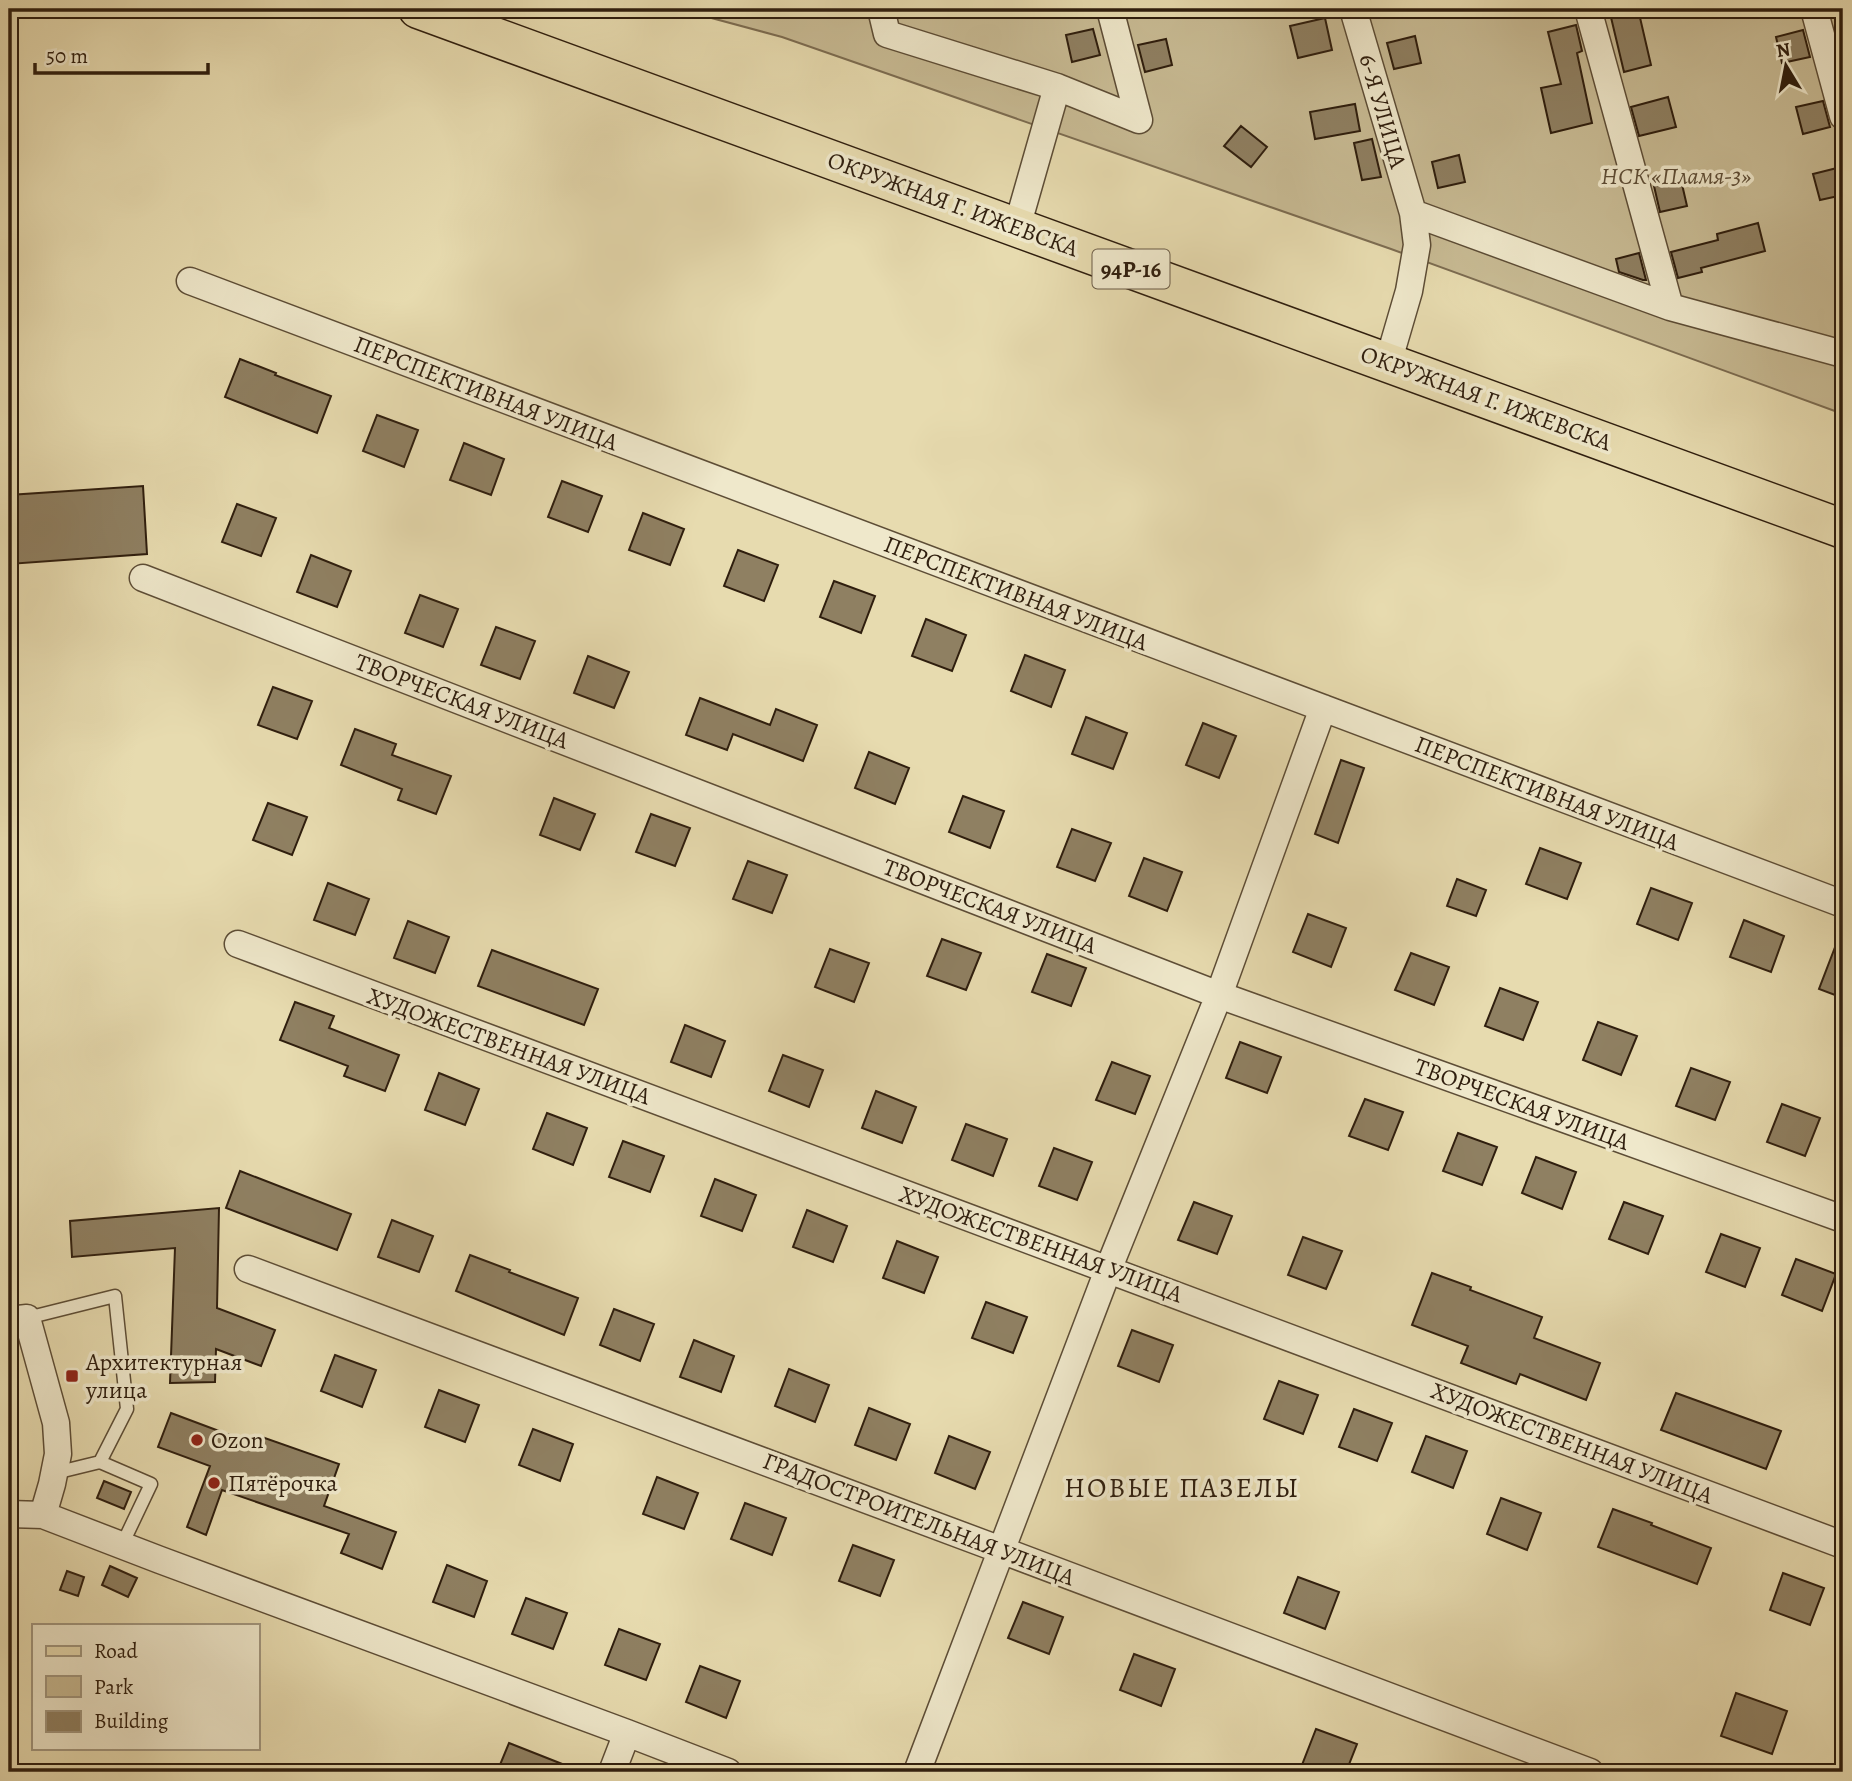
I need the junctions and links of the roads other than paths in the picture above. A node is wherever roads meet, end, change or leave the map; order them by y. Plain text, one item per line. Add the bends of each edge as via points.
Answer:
1 (418, 9) edge
2 (1110, 9) edge
3 (1353, 9) edge
4 (1588, 9) edge
5 (1814, 9) edge
6 (884, 21) edge
7 (1057, 87) junction
8 (1843, 116) edge
9 (1413, 213) junction
10 (1017, 228) junction
11 (190, 281) dead end
12 (1671, 307) junction
13 (1843, 354) edge
14 (1388, 362) junction
15 (1843, 529) edge
16 (143, 578) dead end
17 (1323, 708) junction
18 (1843, 904) edge
19 (238, 944) dead end
20 (1219, 995) junction
21 (1843, 1219) edge
22 (248, 1269) dead end
23 (1108, 1269) junction
24 (18, 1319) edge
25 (100, 1462) junction
26 (54, 1473) junction
27 (9, 1514) edge
28 (43, 1515) junction
29 (122, 1545) junction
30 (1843, 1545) edge
31 (1000, 1550) junction
32 (627, 1733) junction
33 (612, 1772) edge
34 (728, 1772) edge
35 (917, 1772) edge
36 (1590, 1772) edge

1 - 10 main road, ОКРУЖНАЯ Г. ИЖЕВСКА / 94Р-16
2 - 7 street via 1139,120
3 - 9 street, 6-Я УЛИЦА
4 - 12 street
5 - 8 street
6 - 7 street
7 - 10 street
9 - 12 street
9 - 14 street, 6-Я УЛИЦА via 1417,245
10 - 14 main road, ОКРУЖНАЯ Г. ИЖЕВСКА / 94Р-16
11 - 17 street, ПЕРСПЕКТИВНАЯ УЛИЦА
12 - 13 street
14 - 15 main road, ОКРУЖНАЯ Г. ИЖЕВСКА / 94Р-16
16 - 20 street, ТВОРЧЕСКАЯ УЛИЦА
17 - 18 street, ПЕРСПЕКТИВНАЯ УЛИЦА
17 - 20 street
19 - 23 street, ХУДОЖЕСТВЕННАЯ УЛИЦА
20 - 21 street, ТВОРЧЕСКАЯ УЛИЦА
20 - 23 street
22 - 31 street, ГРАДОСТРОИТЕЛЬНАЯ УЛИЦА
23 - 30 street, ХУДОЖЕСТВЕННАЯ УЛИЦА
23 - 31 street
24 - 25 lane via 115,1296 127,1409
24 - 26 street via 56,1423
25 - 26 lane
25 - 29 lane via 151,1484
26 - 28 street
27 - 28 street
28 - 29 street
29 - 32 street
31 - 35 street
31 - 36 street, ГРАДОСТРОИТЕЛЬНАЯ УЛИЦА
32 - 33 street
32 - 34 street

